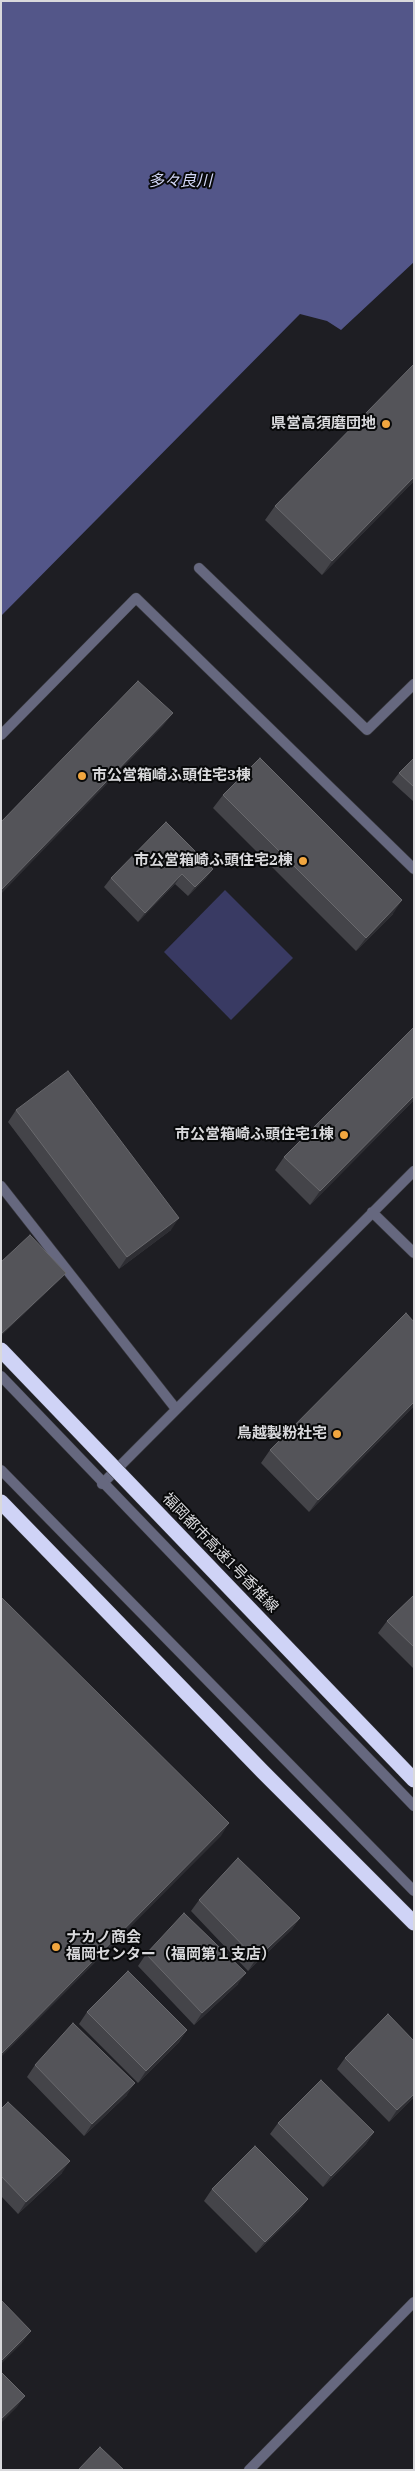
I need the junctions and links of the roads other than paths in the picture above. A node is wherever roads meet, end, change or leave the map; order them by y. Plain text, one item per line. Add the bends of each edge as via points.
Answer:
1 (199, 568) dead end
2 (414, 684) edge
3 (1, 735) edge
4 (414, 869) edge
5 (414, 1171) edge
6 (1, 1186) edge
7 (372, 1212) junction
8 (414, 1253) edge
9 (1, 1350) edge
10 (1, 1376) edge
11 (176, 1409) junction
12 (1, 1470) edge
13 (102, 1484) junction
14 (1, 1502) edge
15 (414, 1780) edge
16 (414, 1806) edge
17 (414, 1891) edge
18 (414, 1923) edge
19 (414, 2302) edge
20 (249, 2470) edge

1 - 2 street via 367,730
3 - 4 street via 136,598
5 - 7 street
6 - 11 street
7 - 8 street
7 - 11 street
9 - 15 highway, 福岡都市高速1号香椎線, bridge
10 - 13 street
11 - 13 street
12 - 17 street
13 - 16 street
14 - 18 highway
19 - 20 street

